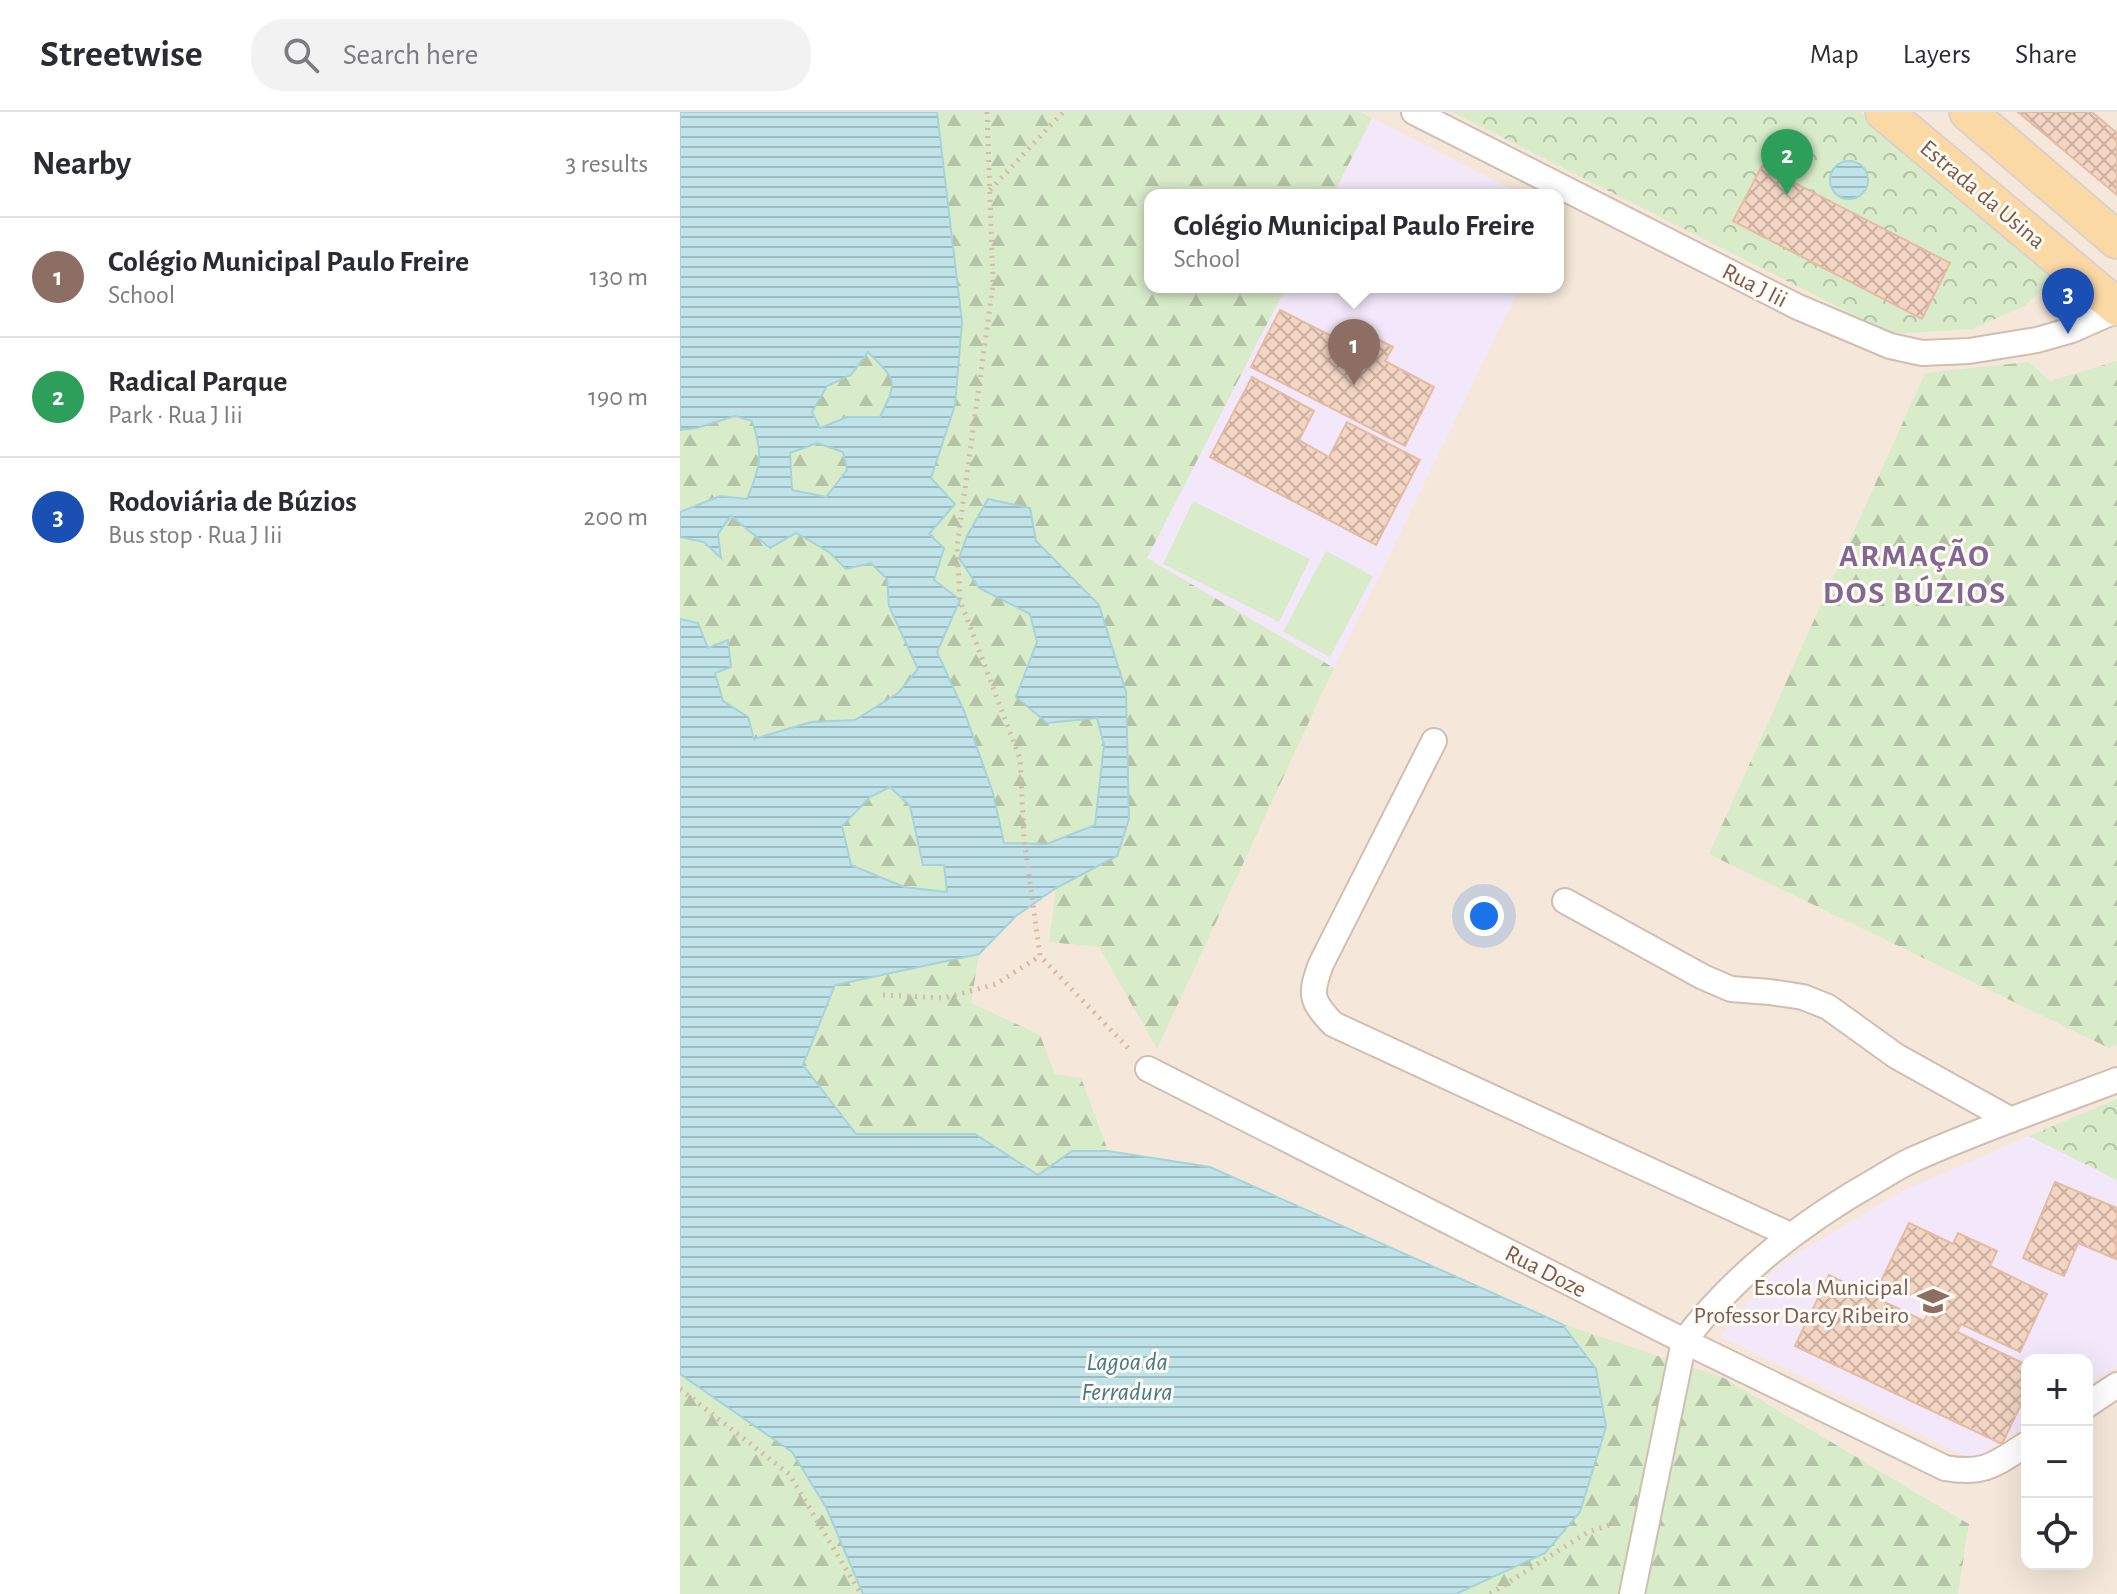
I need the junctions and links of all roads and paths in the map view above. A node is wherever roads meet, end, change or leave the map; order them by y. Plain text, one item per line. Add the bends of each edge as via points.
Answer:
1 (987, 112) edge
2 (1063, 112) edge
3 (1414, 112) edge
4 (1884, 112) edge
5 (1968, 112) edge
6 (989, 191) junction
7 (2117, 240) edge
8 (2117, 309) edge
9 (1434, 741) dead end
10 (1565, 901) dead end
11 (1040, 956) junction
12 (883, 995) dead end
13 (1148, 1069) joint
14 (2117, 1080) edge
15 (2011, 1120) junction
16 (1790, 1235) junction
17 (1684, 1341) junction
18 (2117, 1385) edge
19 (680, 1389) edge
20 (2093, 1401) edge
21 (2021, 1448) edge
22 (1647, 1513) junction
23 (861, 1594) edge
24 (1490, 1594) edge
25 (1632, 1594) edge

1 - 6 path
2 - 6 path
3 - 8 street, Rua J Iii via 1798,307 1890,346 1922,353 2037,340
4 - 8 main road, Estrada da Usina
5 - 7 main road
6 - 11 path via 993,284 957,547 960,600 1020,759
9 - 16 street via 1321,964 1313,987 1317,1007 1333,1024
10 - 15 street via 1731,989 1803,997 1828,1007 1896,1056
11 - 12 path via 996,984 944,998
11 - 13 path
13 - 17 street, Rua Doze
14 - 15 street
15 - 16 street via 1911,1161
16 - 17 street via 1708,1309
17 - 21 street, Rua Doze via 1945,1468 1967,1472 1996,1465
17 - 22 street
18 - 20 street
19 - 23 path via 789,1474
22 - 24 path via 1588,1532
22 - 25 street

